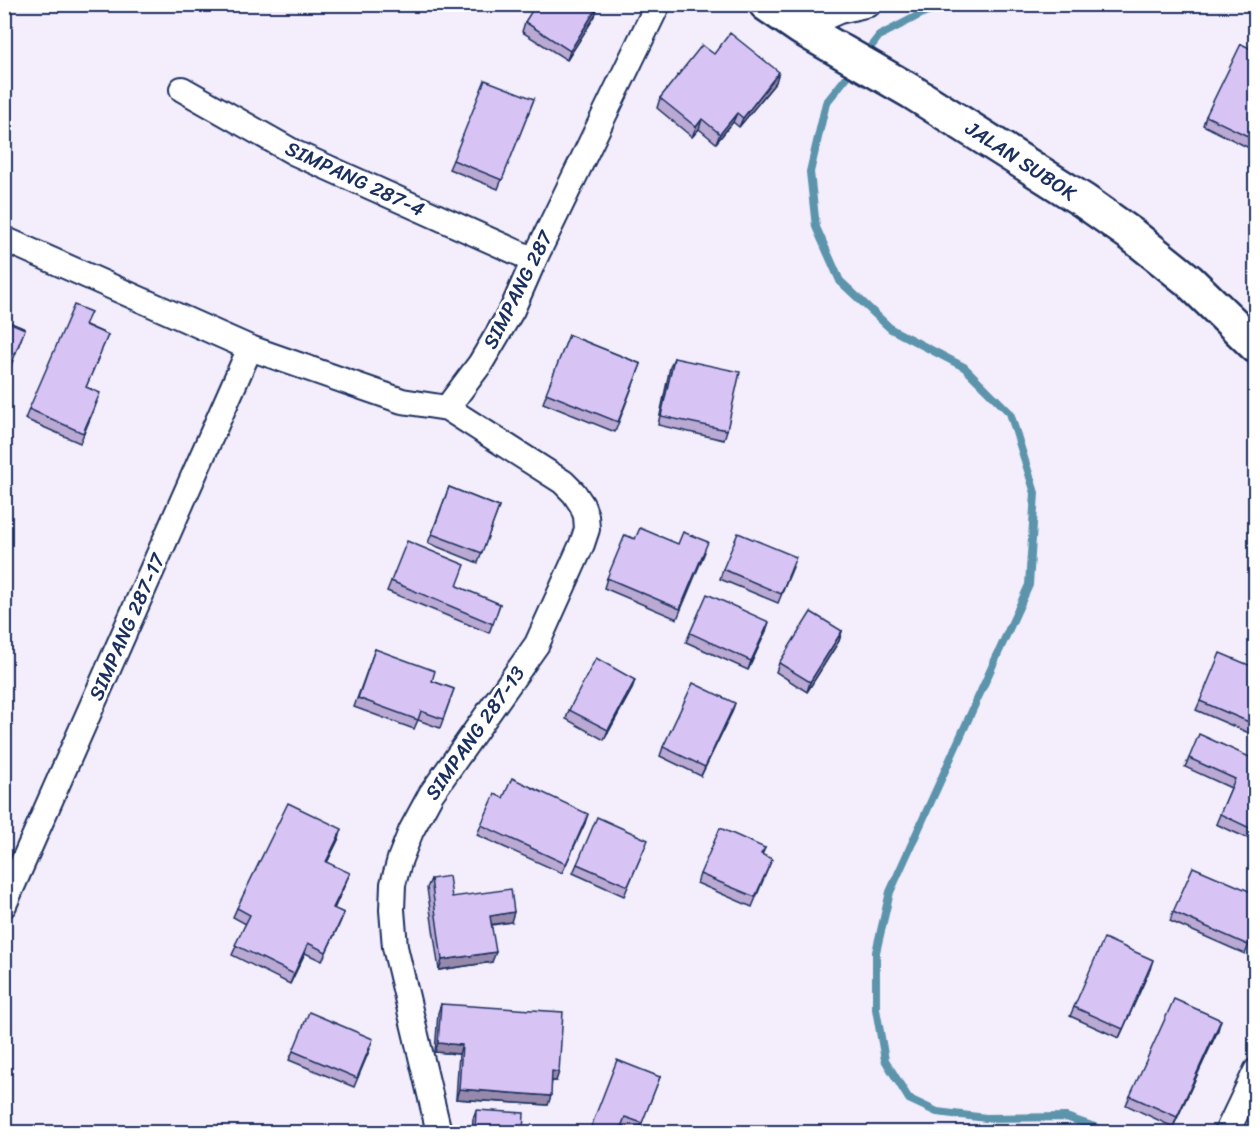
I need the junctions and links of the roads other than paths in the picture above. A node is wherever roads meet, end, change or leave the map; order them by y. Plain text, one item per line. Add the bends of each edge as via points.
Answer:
1 (658, 4) edge
2 (766, 4) edge
3 (869, 4) edge
4 (801, 28) junction
5 (182, 89) dead end
6 (4, 239) edge
7 (534, 260) junction
8 (1256, 346) edge
9 (250, 348) junction
10 (447, 408) junction
11 (4, 905) edge
12 (1256, 1071) edge
13 (439, 1132) edge
14 (1227, 1132) edge

1 - 7 street, SIMPANG 287
2 - 4 main road, JALAN SUBOK
3 - 4 street via 839,11
4 - 8 main road, JALAN SUBOK via 912,92 1084,201 1188,280
5 - 7 street, SIMPANG 287-4 via 295,153
6 - 9 street
7 - 10 street, SIMPANG 287 via 507,319
9 - 10 street via 402,401
9 - 11 street, SIMPANG 287-17
10 - 13 street, SIMPANG 287-13 via 563,482 582,505 587,529 537,644 431,794 411,831 393,884 395,947
12 - 14 street

